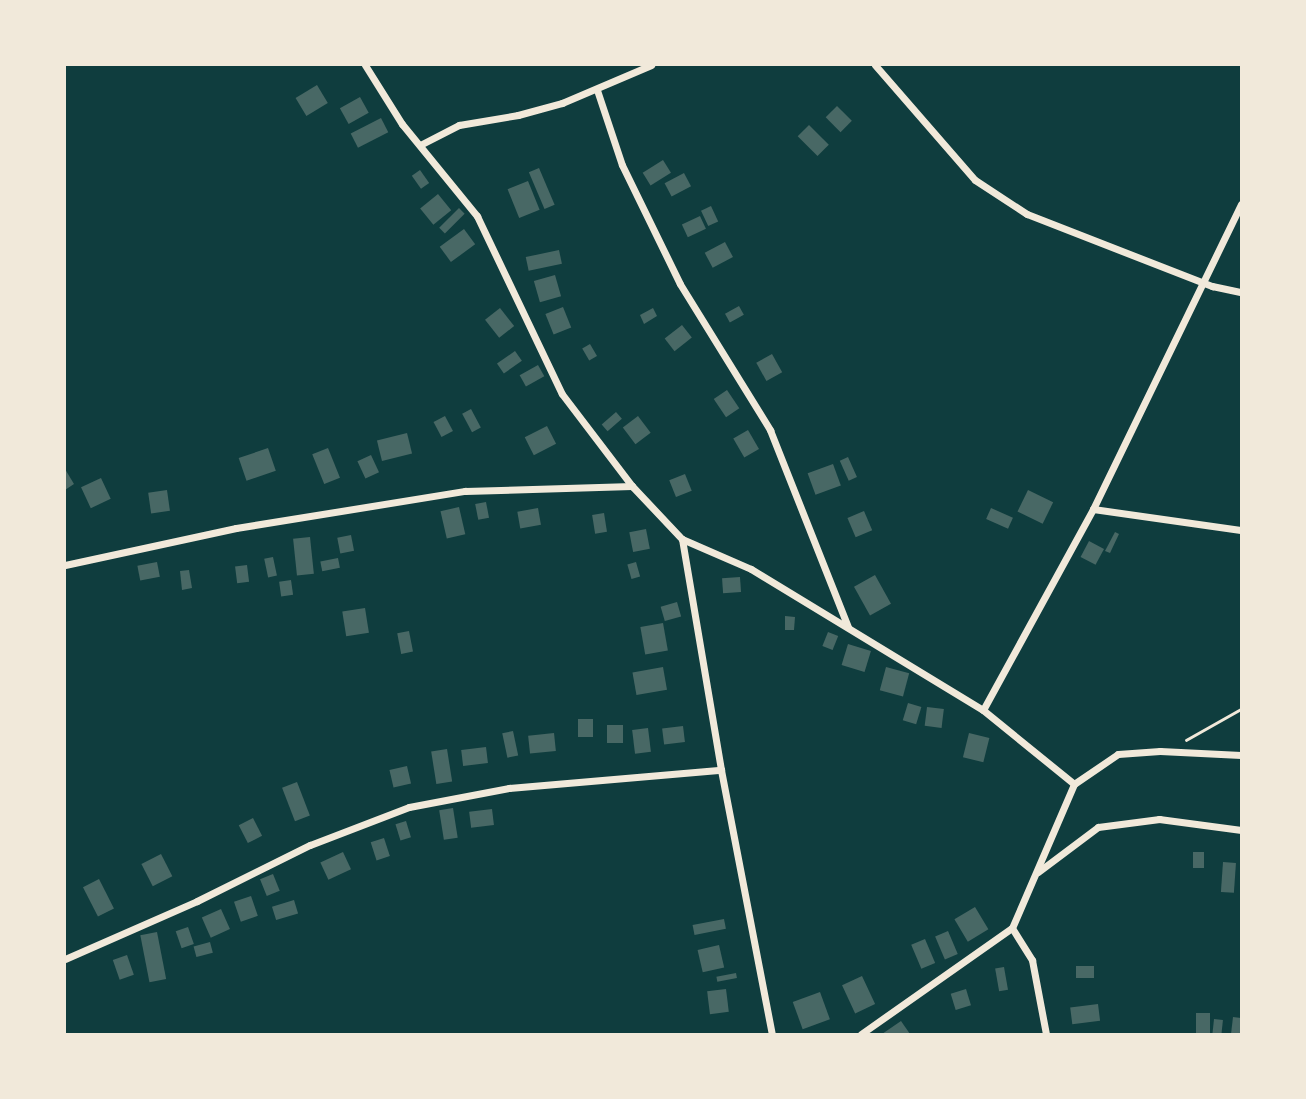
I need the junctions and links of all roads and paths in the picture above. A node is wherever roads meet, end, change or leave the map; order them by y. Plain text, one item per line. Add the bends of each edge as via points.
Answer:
1 (365, 65) edge
2 (651, 65) edge
3 (875, 65) edge
4 (597, 90) junction
5 (420, 145) junction
6 (1241, 204) edge
7 (1202, 282) junction
8 (1241, 292) edge
9 (632, 486) junction
10 (1093, 509) junction
11 (1241, 530) edge
12 (682, 539) junction
13 (65, 565) edge
14 (848, 627) junction
15 (1241, 709) edge
16 (983, 710) junction
17 (1184, 741) dead end
18 (1241, 755) edge
19 (721, 770) junction
20 (1074, 784) junction
21 (1241, 830) edge
22 (1035, 874) junction
23 (1012, 928) junction
24 (65, 959) edge
25 (772, 1034) edge
26 (861, 1034) edge
27 (1046, 1034) edge

1 - 5 street
2 - 4 street
3 - 7 street via 975,180 1027,215
4 - 5 street via 518,115 459,125
4 - 14 street via 622,165 680,284 770,430
5 - 9 street via 477,216 562,394
6 - 7 street
7 - 8 street
7 - 10 street
9 - 12 street
9 - 13 street via 464,491 236,528
10 - 11 street
10 - 16 street
12 - 14 street via 751,569
12 - 19 street
14 - 16 street
15 - 17 path
16 - 20 street
18 - 20 street via 1118,754
19 - 24 street via 509,788 410,807 310,845
19 - 25 street
20 - 22 street
21 - 22 street via 1158,819 1098,827
22 - 23 street
23 - 26 street
23 - 27 street via 1032,960

